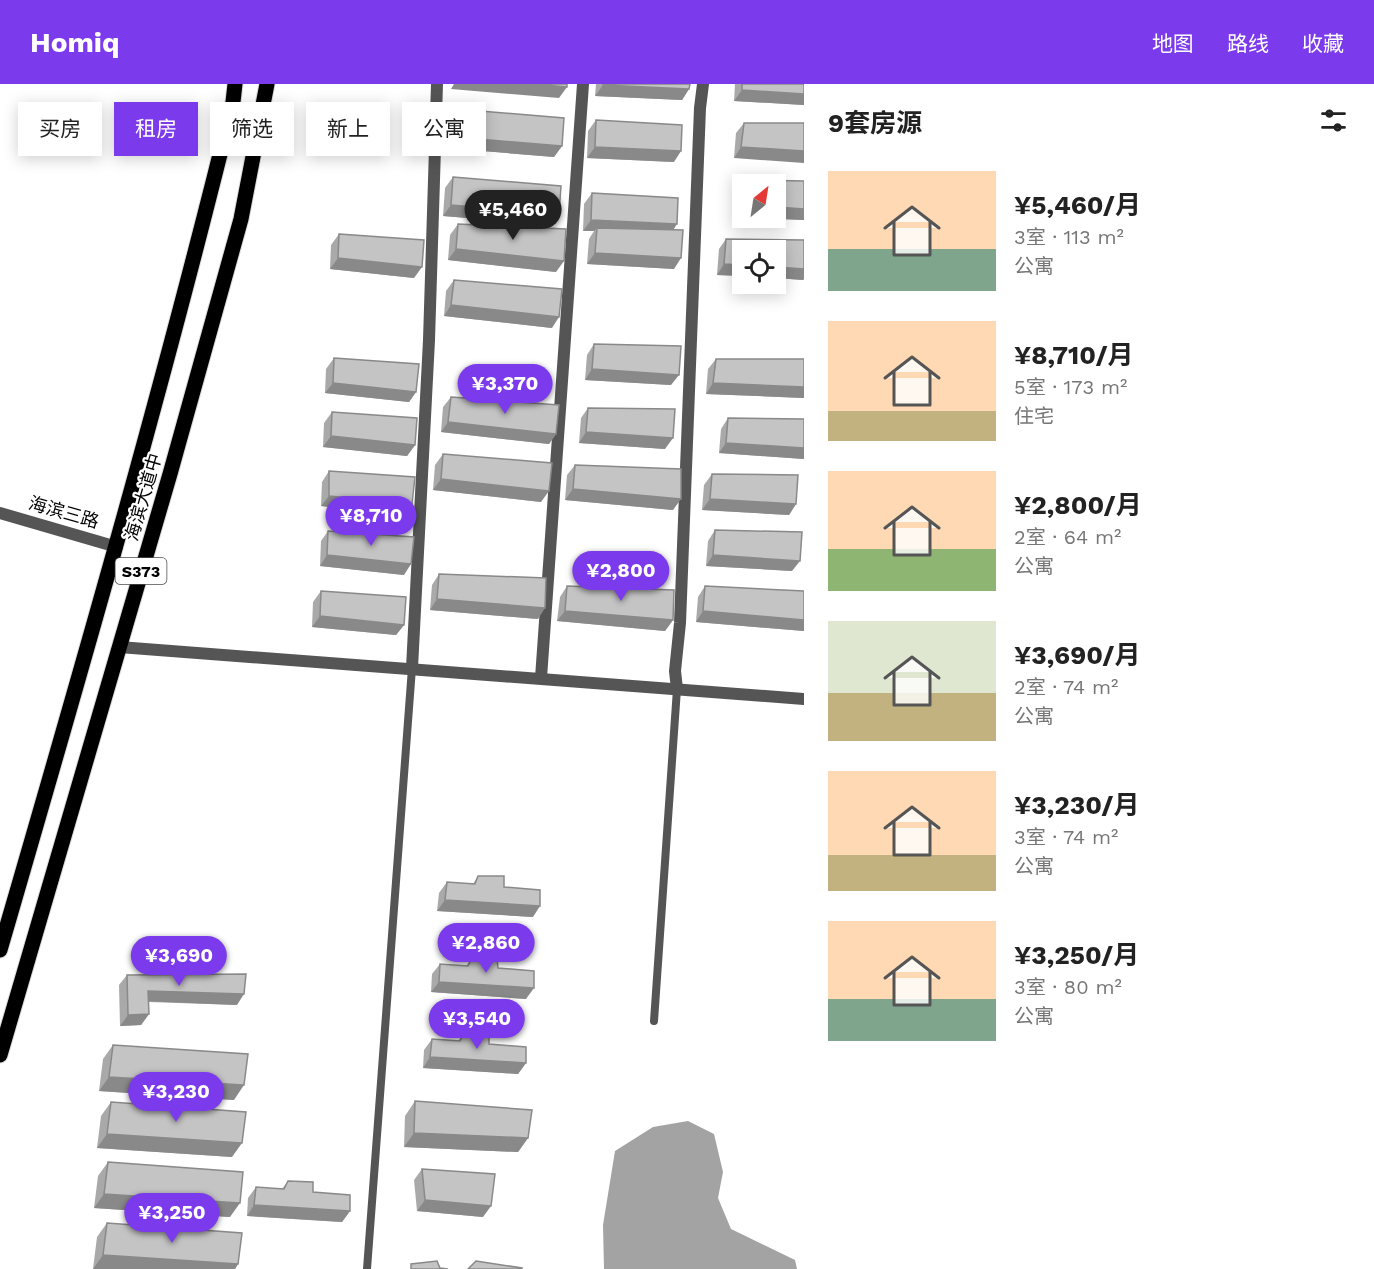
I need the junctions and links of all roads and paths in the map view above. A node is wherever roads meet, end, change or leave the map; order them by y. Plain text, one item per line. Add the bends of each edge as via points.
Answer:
1 (235, 84) edge
2 (267, 84) edge
3 (437, 84) edge
4 (583, 84) edge
5 (703, 84) edge
6 (0, 513) edge
7 (117, 547) junction
8 (119, 647) junction
9 (412, 668) junction
10 (541, 678) junction
11 (677, 689) junction
12 (804, 699) edge
13 (0, 950) edge
14 (654, 1021) dead end
15 (0, 1055) edge
16 (367, 1269) edge

1 - 7 main road, 海滨大道中 / S373 via 186,295
2 - 8 main road, 海滨大道中 / S373 via 241,219
3 - 9 street
4 - 10 street
5 - 11 street
6 - 7 street, 海滨三路
7 - 13 main road, 海滨大道中 / S373
8 - 9 street
8 - 15 main road, 海滨大道中 / S373
9 - 10 street
9 - 16 lane
10 - 11 street
11 - 12 street
11 - 14 lane

